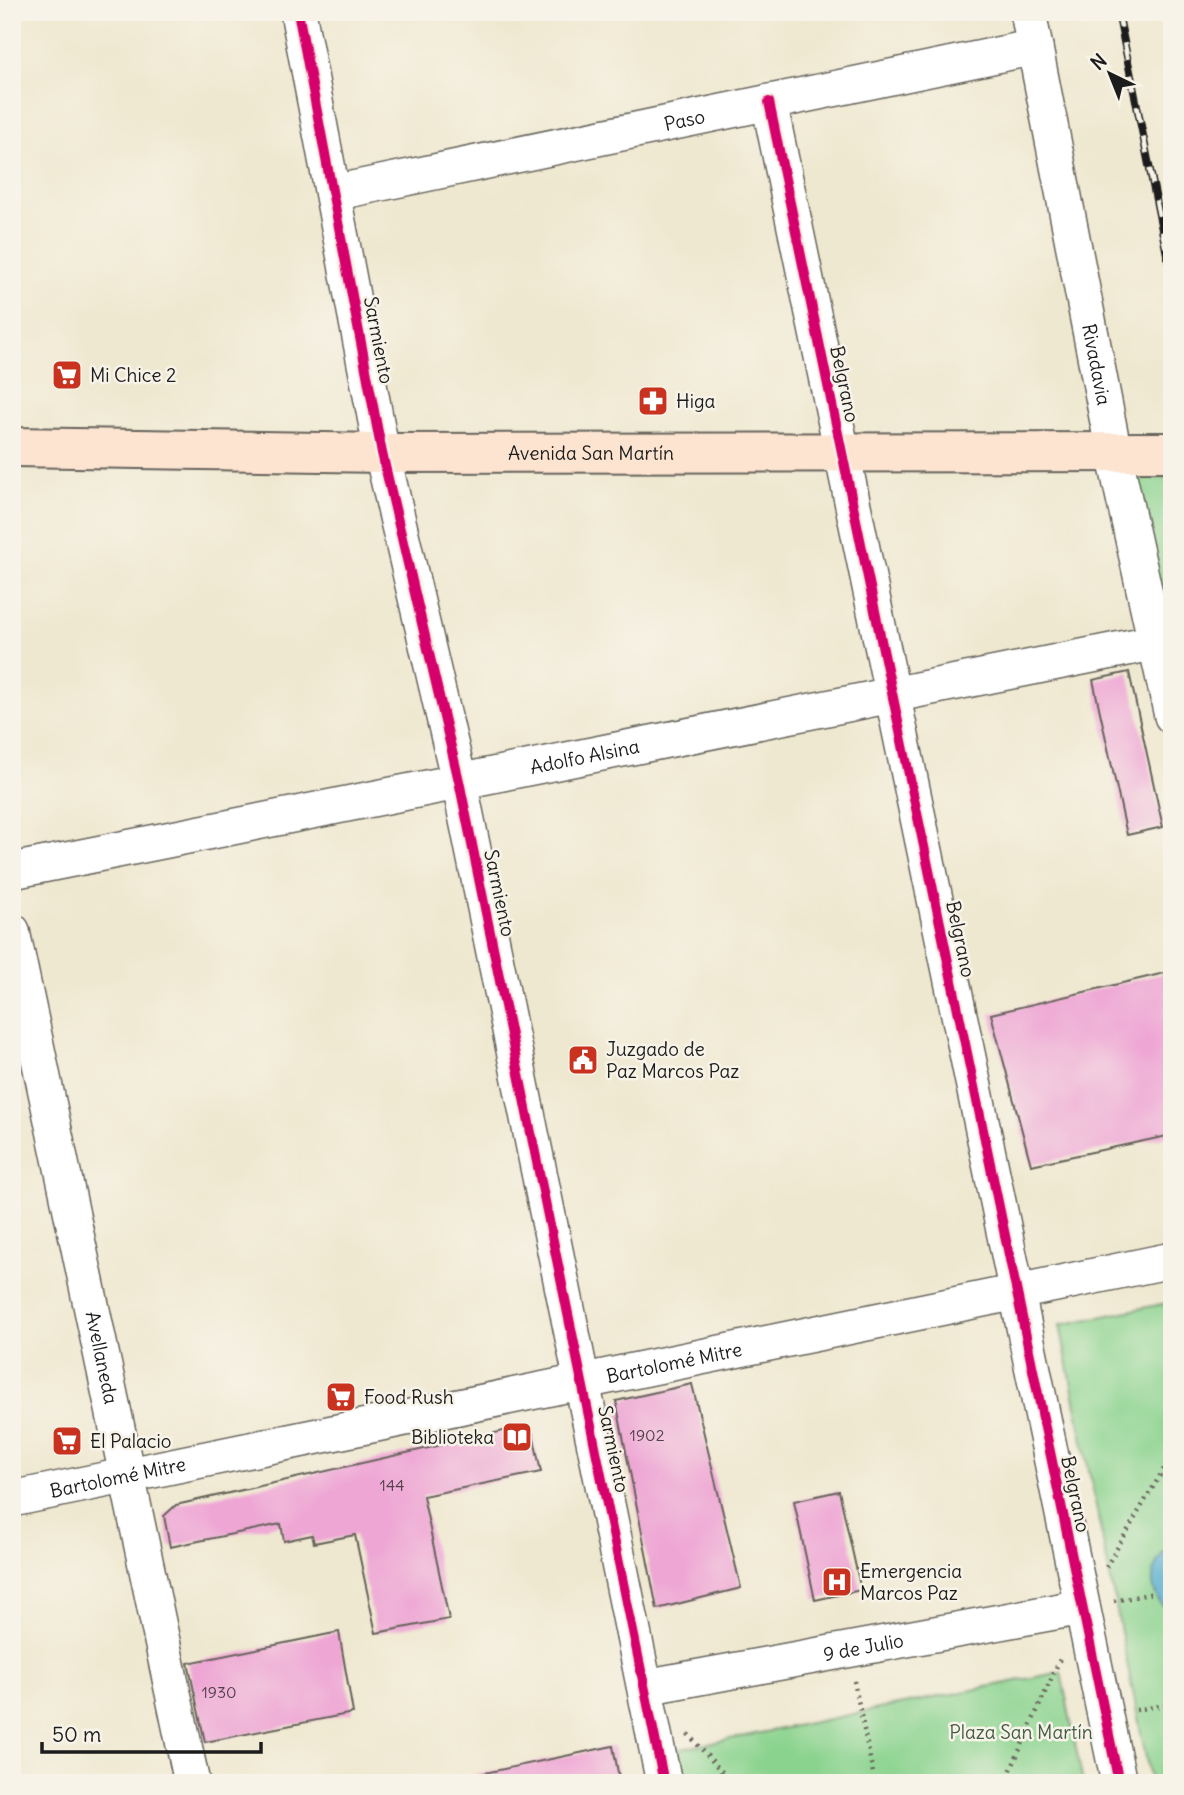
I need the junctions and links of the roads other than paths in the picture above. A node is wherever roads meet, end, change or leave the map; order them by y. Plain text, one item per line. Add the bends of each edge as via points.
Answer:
1 (298, 12) edge
2 (1028, 12) edge
3 (1035, 47) junction
4 (769, 102) junction
5 (333, 193) junction
6 (12, 447) edge
7 (1172, 452) edge
8 (382, 453) junction
9 (841, 453) junction
10 (1114, 453) junction
11 (1157, 642) junction
12 (892, 695) junction
13 (1172, 716) edge
14 (459, 781) junction
15 (12, 871) edge
16 (12, 931) edge
17 (1172, 1260) edge
18 (1017, 1292) junction
19 (582, 1381) junction
20 (126, 1475) junction
21 (12, 1499) edge
22 (1082, 1607) junction
23 (645, 1687) junction
24 (192, 1783) edge
25 (664, 1783) edge
26 (1119, 1783) edge

1 - 5 street, Sarmiento
2 - 3 street, Rivadavia
3 - 4 street, Paso
3 - 10 street, Rivadavia
4 - 5 street, Paso
4 - 9 street, Belgrano
5 - 8 street, Sarmiento
6 - 8 main road, Avenida San Martín
7 - 10 main road, Avenida San Martín
8 - 9 main road, Avenida San Martín
8 - 14 street, Sarmiento
9 - 10 main road, Avenida San Martín
9 - 12 street, Belgrano
10 - 11 street, Rivadavia
11 - 12 street, Adolfo Alsina
11 - 13 street, Rivadavia
12 - 14 street, Adolfo Alsina
12 - 18 street, Belgrano
14 - 15 street, Adolfo Alsina
14 - 19 street, Sarmiento
16 - 20 street, Avellaneda
17 - 18 street, Bartolomé Mitre
18 - 19 street, Bartolomé Mitre
18 - 22 street, Belgrano
19 - 20 street, Bartolomé Mitre
19 - 23 street, Sarmiento
20 - 21 street, Bartolomé Mitre
20 - 24 street, Avellaneda
22 - 23 street, 9 de Julio
22 - 26 street, Belgrano
23 - 25 street, Sarmiento

